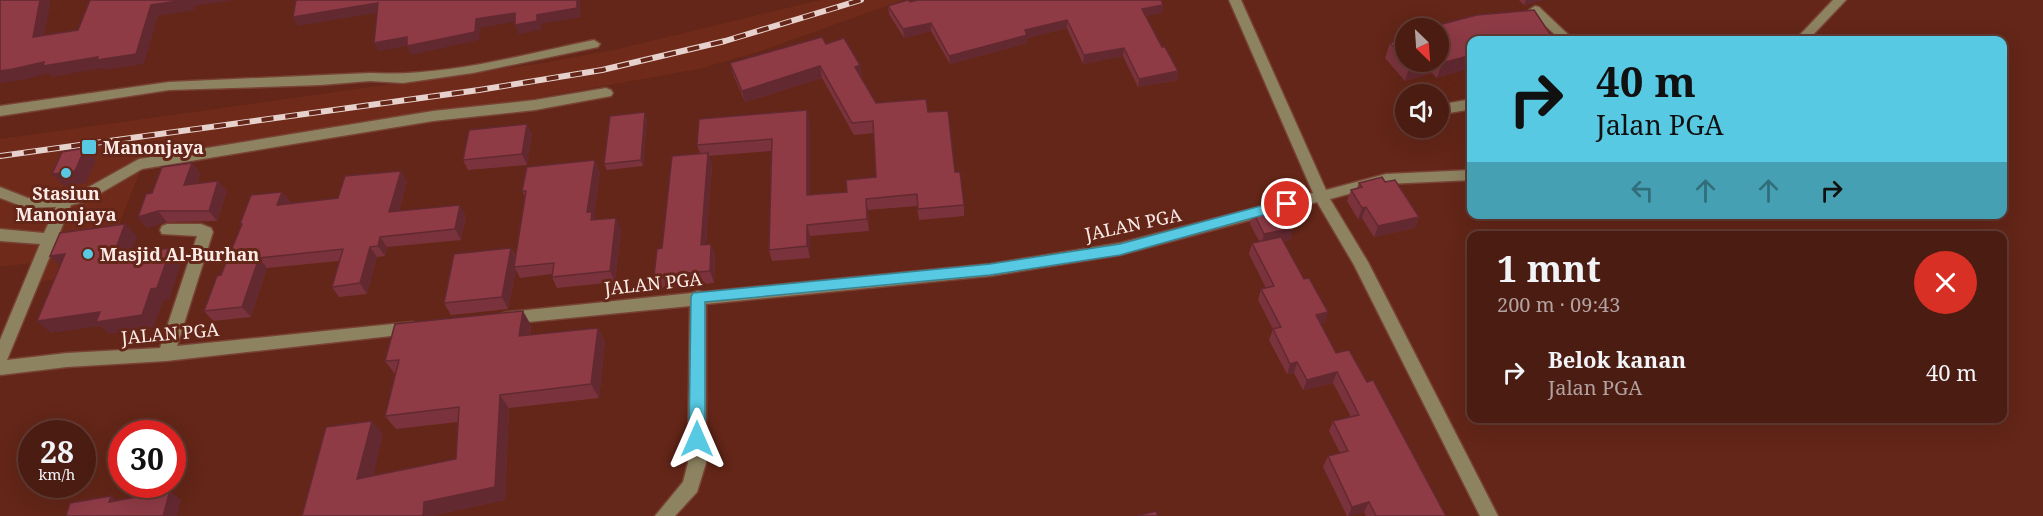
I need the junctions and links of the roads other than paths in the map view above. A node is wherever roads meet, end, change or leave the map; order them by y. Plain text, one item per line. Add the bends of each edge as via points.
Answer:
1 (1235, 0) edge
2 (1840, 0) edge
3 (1535, 10) edge
4 (1564, 36) edge
5 (1805, 36) edge
6 (594, 44) dead end
7 (606, 93) dead end
8 (1467, 105) edge
9 (1449, 108) edge
10 (0, 111) edge
11 (1467, 175) edge
12 (0, 192) edge
13 (1320, 195) junction
14 (66, 201) junction
15 (167, 230) dead end
16 (0, 235) edge
17 (49, 239) junction
18 (698, 297) junction
19 (497, 319) edge
20 (426, 326) edge
21 (166, 354) junction
22 (0, 359) edge
23 (0, 369) edge
24 (664, 516) edge
25 (1489, 516) edge

1 - 13 street
2 - 5 street
3 - 4 street
6 - 10 street via 403,79 363,77 170,86
7 - 14 street via 433,116 139,164 82,197
8 - 9 street
11 - 13 street, JALAN PGA via 1386,179
12 - 14 street via 27,202
13 - 18 street, JALAN PGA via 1120,249 990,270
13 - 25 street via 1360,262
14 - 17 street
15 - 21 street via 206,232
16 - 17 street
17 - 22 street
18 - 19 street, JALAN PGA
18 - 24 street via 697,463 691,486
20 - 21 street, JALAN PGA
21 - 23 street, JALAN PGA

